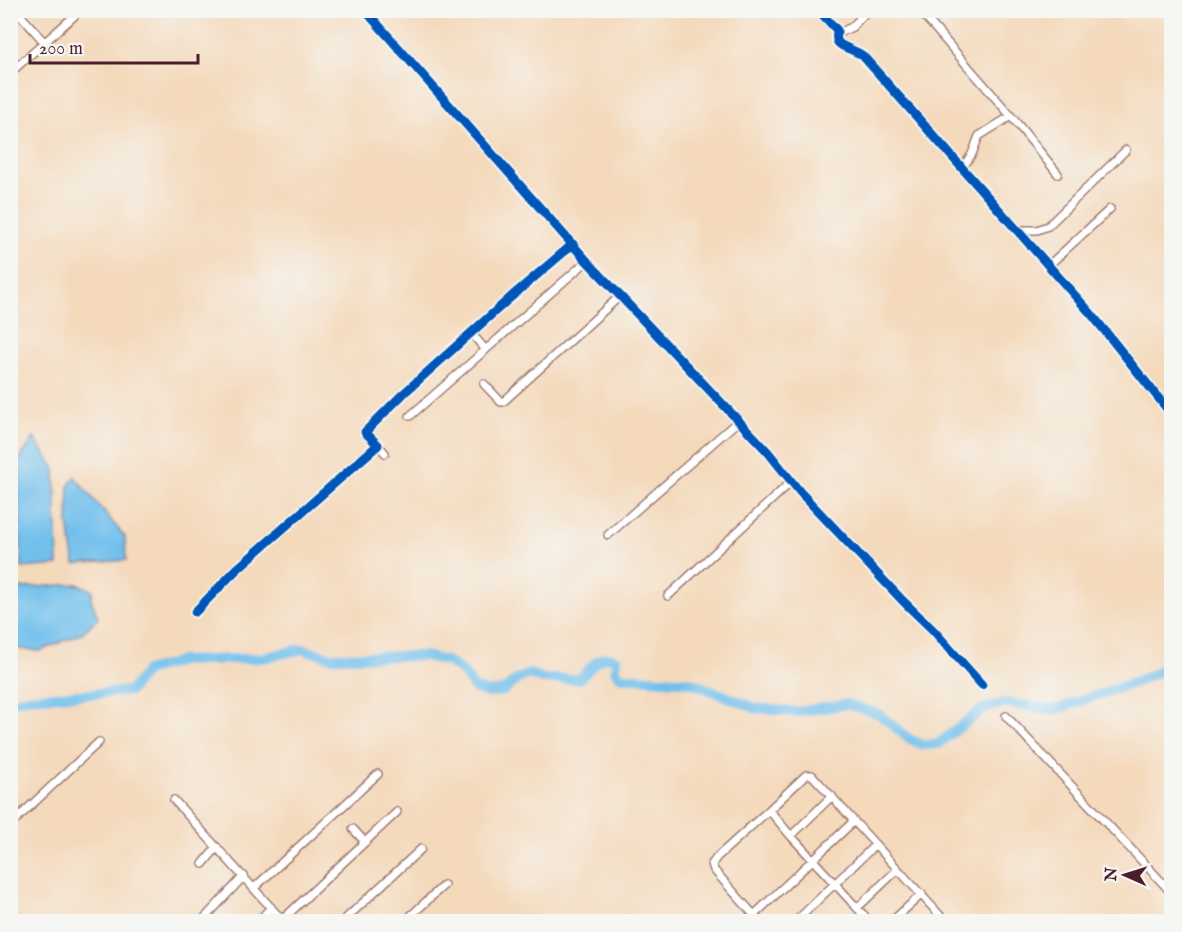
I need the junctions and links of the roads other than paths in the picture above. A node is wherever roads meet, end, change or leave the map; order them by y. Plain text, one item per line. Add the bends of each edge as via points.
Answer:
1 (81, 10) edge
2 (365, 10) edge
3 (868, 10) edge
4 (919, 10) edge
5 (819, 11) edge
6 (20, 12) edge
7 (10, 22) edge
8 (837, 34) junction
9 (45, 43) junction
10 (10, 73) edge
11 (1011, 116) junction
12 (1126, 150) dead end
13 (963, 167) junction
14 (1058, 174) dead end
15 (1110, 208) dead end
16 (1018, 230) junction
17 (573, 244) junction
18 (586, 261) junction
19 (1049, 265) junction
20 (620, 296) junction
21 (472, 334) junction
22 (485, 349) junction
23 (484, 384) dead end
24 (1172, 415) edge
25 (410, 416) dead end
26 (738, 421) junction
27 (378, 445) junction
28 (385, 453) dead end
29 (791, 482) junction
30 (608, 535) dead end
31 (668, 596) dead end
32 (195, 612) dead end
33 (982, 685) dead end
34 (1006, 716) dead end
35 (99, 742) dead end
36 (378, 774) dead end
37 (832, 796) junction
38 (174, 800) dead end
39 (769, 810) junction
40 (397, 812) dead end
41 (854, 821) junction
42 (10, 825) edge
43 (353, 829) dead end
44 (790, 836) junction
45 (365, 842) junction
46 (875, 845) junction
47 (217, 847) junction
48 (421, 849) dead end
49 (813, 860) junction
50 (203, 864) dead end
51 (897, 870) junction
52 (243, 876) junction
53 (834, 883) junction
54 (444, 885) dead end
55 (254, 888) junction
56 (1172, 893) edge
57 (922, 894) junction
58 (271, 907) junction
59 (857, 908) junction
60 (10, 910) edge
61 (754, 915) junction
62 (864, 915) junction
63 (283, 920) edge
64 (22, 921) edge
65 (201, 921) edge
66 (258, 921) edge
67 (342, 921) edge
68 (404, 921) edge
69 (760, 921) edge
70 (795, 921) edge
71 (857, 921) edge
72 (870, 921) edge
73 (891, 921) edge
74 (944, 921) edge

1 - 9 street
2 - 17 street
3 - 8 street via 852,27
4 - 11 street
5 - 8 street
6 - 7 street
6 - 9 street
8 - 13 street via 837,43 863,56
9 - 10 street
11 - 13 street via 979,136
11 - 14 street
12 - 16 street via 1048,226
13 - 16 street
15 - 19 street
16 - 19 street
17 - 18 street
17 - 21 street
18 - 20 street
18 - 22 street
19 - 24 street
20 - 23 street via 503,402
20 - 26 street
21 - 22 street
21 - 27 street via 366,432
22 - 25 street
26 - 29 street
26 - 30 street
27 - 28 street
27 - 32 street via 237,568
29 - 31 street
29 - 33 street
34 - 56 street
35 - 42 street
36 - 55 street
37 - 39 street via 806,775
37 - 41 street
37 - 44 street
38 - 47 street
39 - 44 street
39 - 61 street via 712,864
40 - 45 street
41 - 46 street
41 - 49 street
43 - 45 street
44 - 49 street
45 - 63 street
46 - 51 street
46 - 53 street
47 - 50 street
47 - 52 street
48 - 67 street
49 - 53 street
49 - 61 street
51 - 57 street
51 - 59 street
52 - 55 street
52 - 65 street
53 - 59 street
53 - 70 street
54 - 68 street
55 - 58 street
57 - 73 street
57 - 74 street
58 - 63 street
58 - 66 street
59 - 62 street
60 - 64 street
61 - 69 street
62 - 71 street
62 - 72 street

